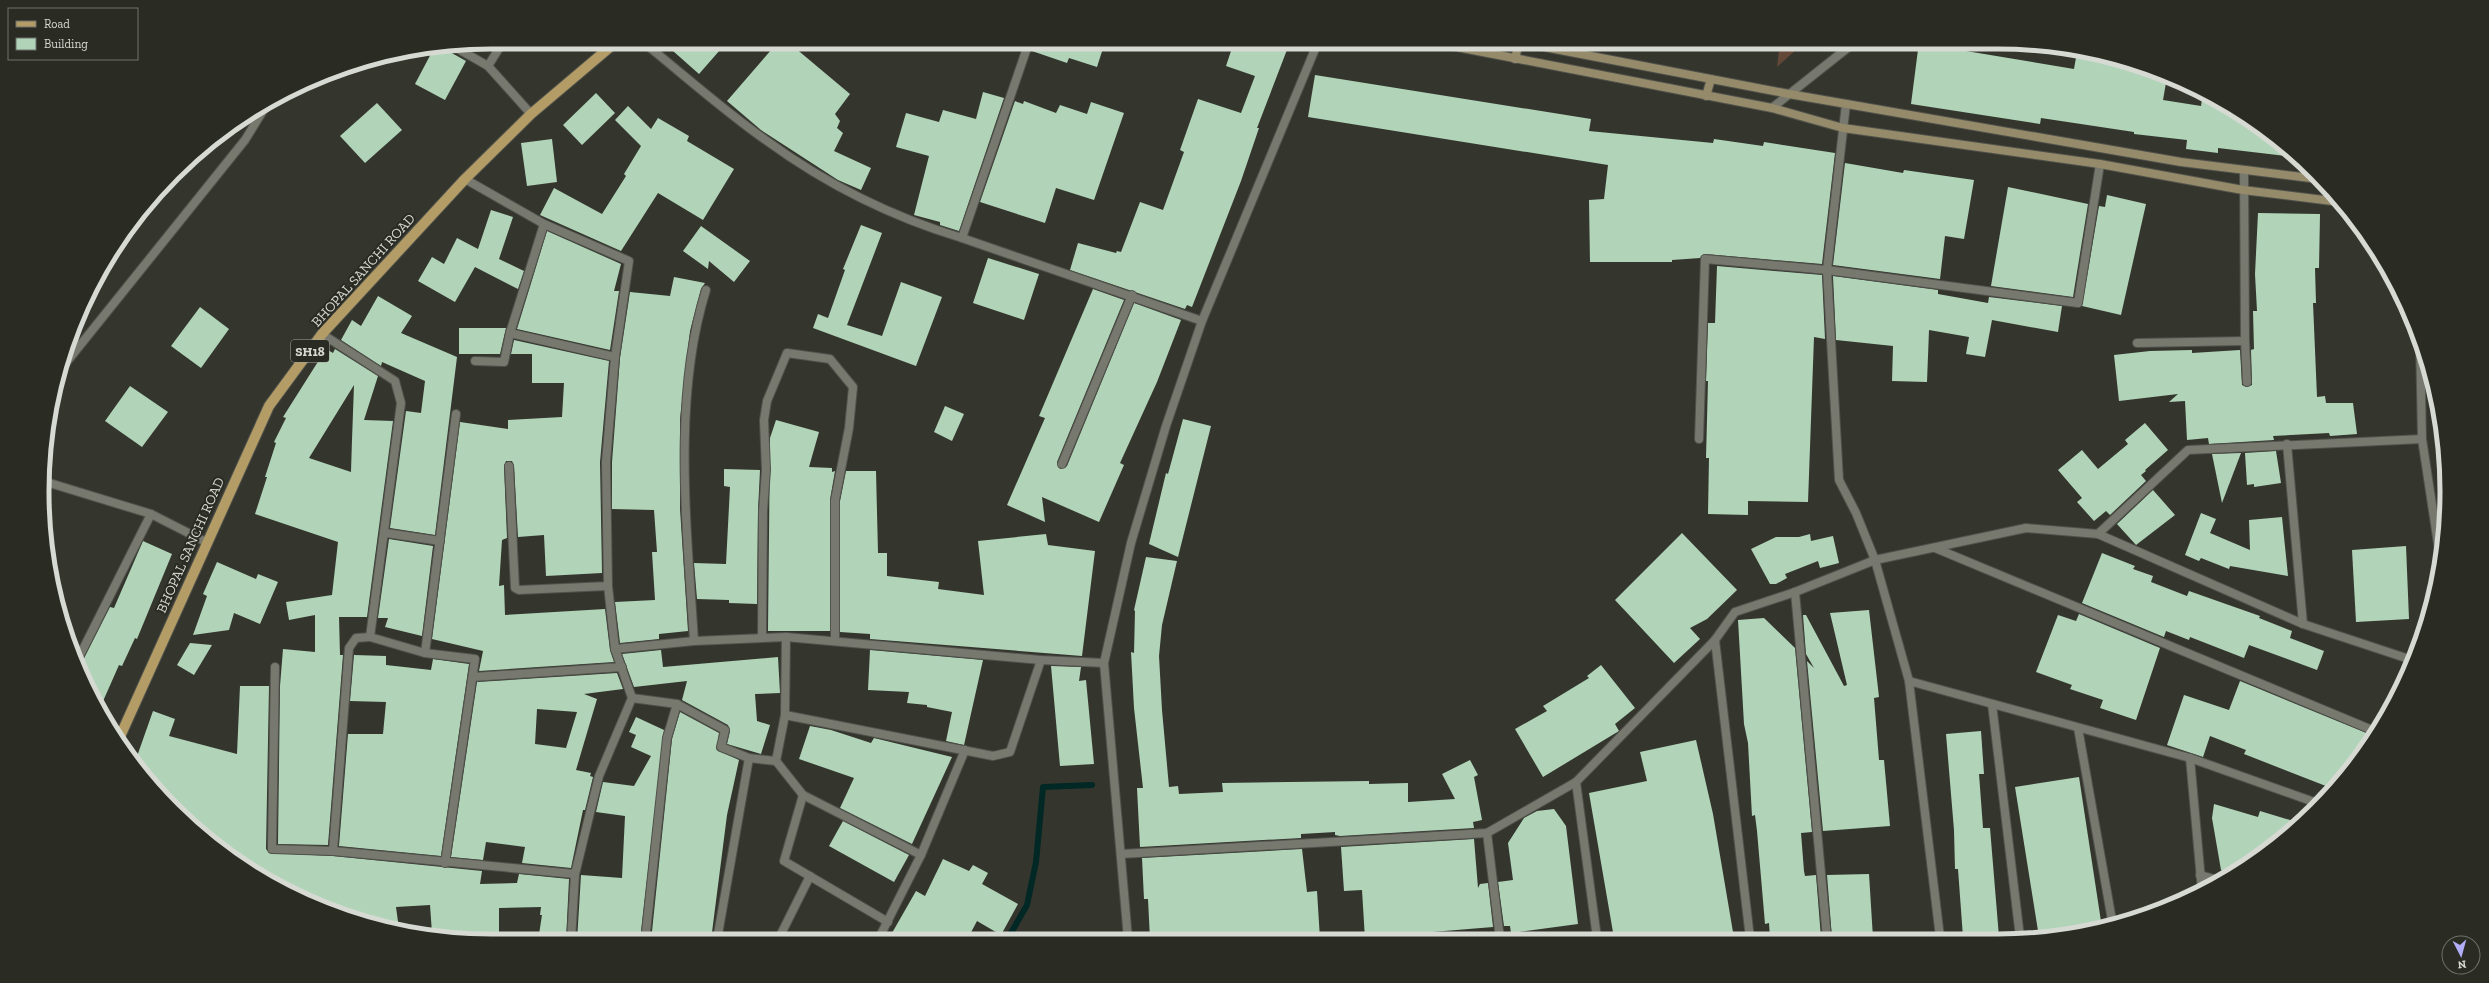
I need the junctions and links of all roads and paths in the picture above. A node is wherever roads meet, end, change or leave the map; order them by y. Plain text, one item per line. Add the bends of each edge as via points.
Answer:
1 (499, 49) edge
2 (608, 49) edge
3 (652, 49) edge
4 (1027, 49) edge
5 (1315, 49) edge
6 (1466, 49) edge
7 (1517, 49) edge
8 (1555, 49) edge
9 (1846, 49) edge
10 (460, 50) edge
11 (1515, 59) junction
12 (488, 66) junction
13 (1711, 79) junction
14 (1789, 94) junction
15 (1706, 96) junction
16 (1846, 104) junction
17 (1772, 108) junction
18 (261, 114) edge
19 (531, 114) junction
20 (1844, 128) junction
21 (2100, 164) junction
22 (2244, 170) junction
23 (2309, 178) edge
24 (465, 179) junction
25 (2244, 190) junction
26 (2331, 201) edge
27 (544, 224) junction
28 (962, 238) junction
29 (1827, 270) junction
30 (706, 290) dead end
31 (1132, 295) junction
32 (1202, 321) junction
33 (510, 333) junction
34 (322, 334) junction
35 (2245, 341) junction
36 (2138, 343) dead end
37 (615, 357) junction
38 (69, 359) edge
39 (475, 361) dead end
40 (2420, 361) edge
41 (2247, 382) dead end
42 (456, 414) dead end
43 (1699, 439) dead end
44 (2422, 439) junction
45 (2287, 444) junction
46 (1062, 464) dead end
47 (509, 466) dead end
48 (49, 483) edge
49 (151, 514) junction
50 (386, 533) junction
51 (2098, 534) junction
52 (2437, 538) edge
53 (440, 541) junction
54 (206, 542) junction
55 (1935, 548) junction
56 (1875, 560) junction
57 (608, 586) junction
58 (1795, 592) junction
59 (2303, 624) junction
60 (370, 637) junction
61 (786, 637) junction
62 (762, 638) junction
63 (1715, 640) junction
64 (694, 641) junction
65 (835, 641) junction
66 (615, 649) junction
67 (425, 653) junction
68 (80, 654) edge
69 (2407, 658) edge
70 (1041, 660) junction
71 (1104, 663) junction
72 (275, 667) dead end
73 (622, 667) junction
74 (473, 676) junction
75 (1909, 681) junction
76 (632, 698) junction
77 (677, 704) junction
78 (1992, 704) junction
79 (785, 715) junction
80 (2078, 728) junction
81 (2370, 729) edge
82 (121, 733) edge
83 (965, 750) junction
84 (749, 758) junction
85 (2190, 758) junction
86 (776, 761) junction
87 (1576, 782) junction
88 (803, 795) junction
89 (2312, 801) edge
90 (1487, 833) junction
91 (333, 851) junction
92 (1121, 854) junction
93 (921, 855) junction
94 (445, 863) junction
95 (575, 874) junction
96 (2200, 875) junction
97 (810, 876) junction
98 (2212, 878) edge
99 (2201, 884) edge
100 (2112, 919) edge
101 (888, 922) junction
102 (2020, 933) edge
103 (571, 934) edge
104 (646, 934) edge
105 (718, 934) edge
106 (781, 934) edge
107 (881, 934) edge
108 (1128, 934) edge
109 (1500, 934) edge
110 (1596, 934) edge
111 (1750, 934) edge
112 (1827, 934) edge
113 (1940, 934) edge

1 - 12 street
2 - 19 main road, BHOPAL SANCHI ROAD / SH18
3 - 28 street via 767,142 847,192 928,228
4 - 28 street
5 - 32 street
6 - 11 main road
7 - 11 main road
8 - 13 main road
9 - 14 street
10 - 12 street
11 - 15 main road
12 - 19 street
13 - 14 main road
13 - 15 main road
14 - 16 main road
14 - 17 street
15 - 17 main road
16 - 20 street
16 - 22 main road via 2181,162
17 - 20 main road
18 - 38 street via 245,140
19 - 24 main road, BHOPAL SANCHI ROAD / SH18
20 - 21 main road
20 - 29 street
21 - 25 main road via 2179,176
21 - 29 street via 2078,303
22 - 23 main road
22 - 25 street
24 - 27 street
24 - 34 main road, BHOPAL SANCHI ROAD / SH18
25 - 26 main road
25 - 35 street
27 - 33 street
27 - 37 street via 629,261
28 - 31 street
29 - 43 street via 1705,259
29 - 56 street via 1839,480
30 - 64 street via 690,367 685,406 688,541
31 - 32 street
31 - 46 street
32 - 71 street via 1166,426 1131,543
33 - 37 street
33 - 39 street via 504,362
34 - 50 street via 386,373 395,381 399,392 401,403
34 - 54 main road, BHOPAL SANCHI ROAD / SH18 via 269,406
35 - 36 street
35 - 41 street
37 - 57 street via 606,462
40 - 44 street
42 - 53 street
44 - 45 street
44 - 52 street
45 - 51 street via 2188,450
45 - 59 street
47 - 57 street via 515,588 519,590
48 - 49 street
49 - 54 street
49 - 68 street
50 - 53 street
50 - 60 street
51 - 55 street via 2026,528
51 - 59 street
53 - 67 street
54 - 82 main road, BHOPAL SANCHI ROAD / SH18
55 - 56 street
55 - 81 street
56 - 58 street
56 - 75 street
57 - 66 street
58 - 63 street via 1735,612
58 - 112 street
59 - 69 street
60 - 67 street
60 - 91 street via 356,638 349,648
61 - 62 street
61 - 65 street
61 - 79 street
62 - 64 street
62 - 65 street via 763,511 766,470 764,420 767,401 787,354 830,359 853,387 850,428 835,500
63 - 87 street
63 - 111 street
64 - 66 street
65 - 70 street
66 - 73 street
67 - 74 street via 475,659
70 - 71 street
70 - 83 street via 1010,752 993,756
71 - 92 street
72 - 91 street via 270,846 274,850
73 - 74 street
73 - 76 street
74 - 94 street
75 - 78 street
75 - 113 street
76 - 77 street
76 - 95 street via 599,776
77 - 84 street via 726,730 721,747
77 - 104 street via 667,738
78 - 80 street
78 - 102 street
79 - 83 street
79 - 86 street
80 - 85 street
80 - 100 street
83 - 93 street
84 - 86 street
84 - 105 street
85 - 89 street
85 - 96 street
86 - 88 street
87 - 90 street
87 - 110 street
88 - 93 street
88 - 97 street via 784,861
90 - 92 street
90 - 109 street
91 - 94 street
92 - 108 street
93 - 101 street
94 - 95 street
95 - 103 street
96 - 98 street
96 - 99 street
97 - 101 street
97 - 106 street
101 - 107 street

